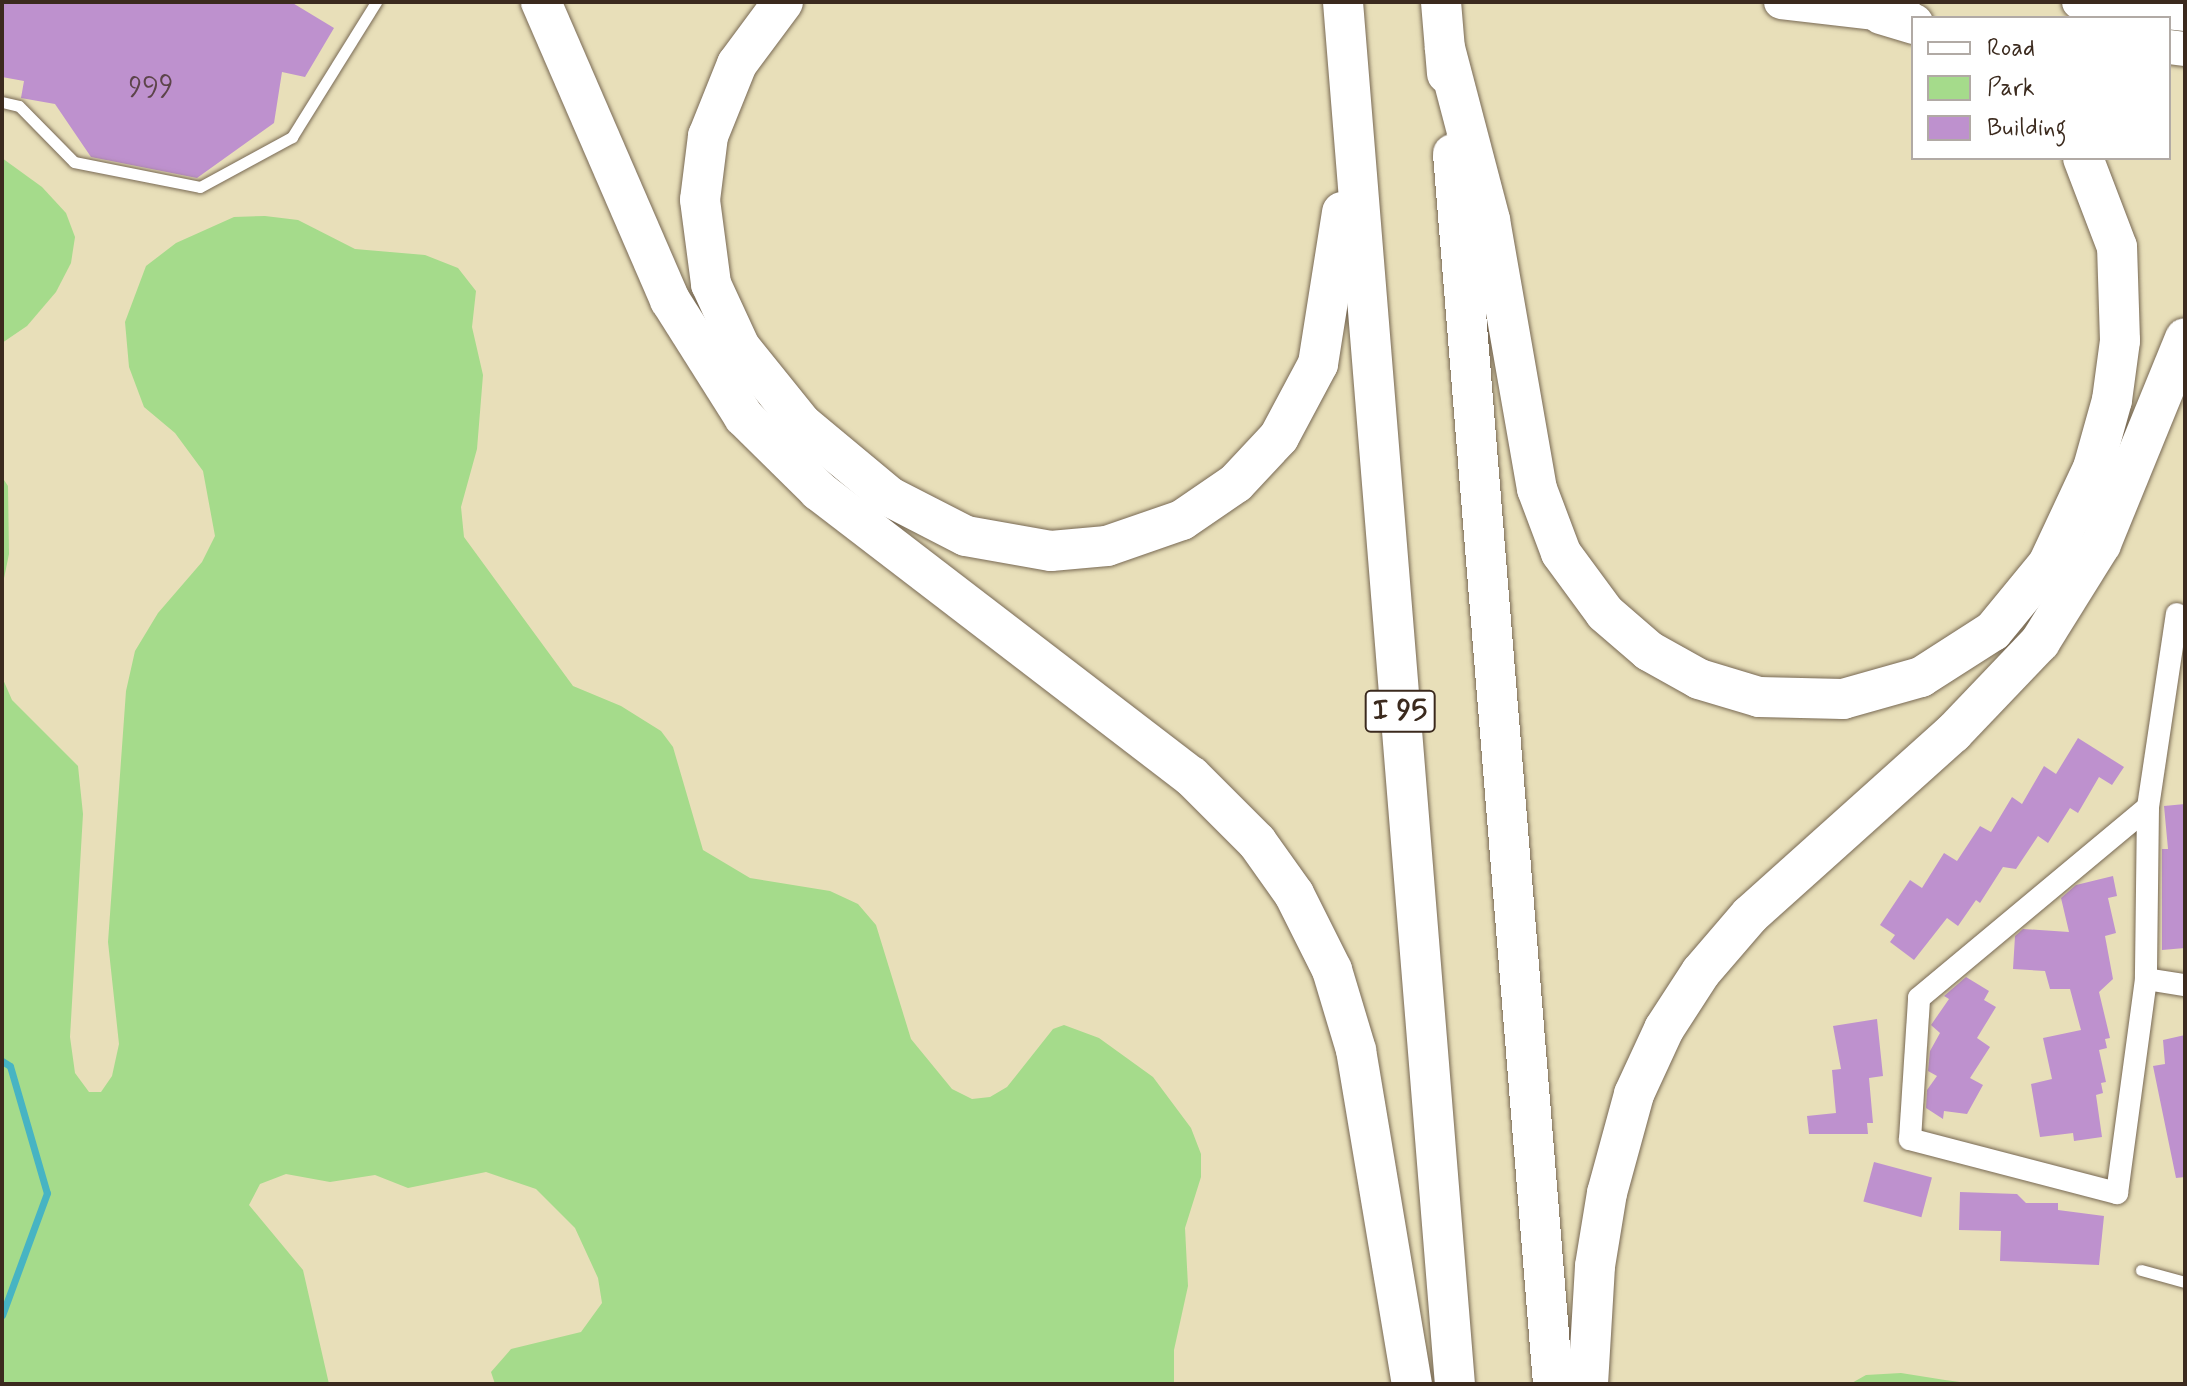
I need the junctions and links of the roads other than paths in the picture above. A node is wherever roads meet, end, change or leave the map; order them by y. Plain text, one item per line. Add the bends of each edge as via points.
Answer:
1 (376, 2) edge
2 (541, 2) edge
3 (783, 2) edge
4 (1441, 2) edge
5 (1781, 2) edge
6 (2079, 2) edge
7 (2185, 14) edge
8 (1904, 19) edge
9 (1344, 20) edge
10 (1445, 48) junction
11 (2, 102) edge
12 (1353, 129) junction
13 (2084, 160) edge
14 (2185, 338) edge
15 (2177, 614) dead end
16 (2148, 807) junction
17 (2146, 979) junction
18 (2185, 985) edge
19 (2141, 1270) dead end
20 (2185, 1282) edge
21 (1412, 1384) edge
22 (1455, 1384) edge
23 (1553, 1384) edge
24 (1588, 1384) edge

1 - 11 lane via 292,137 200,187 74,162 19,106
2 - 21 highway via 670,300 744,417 819,491 1191,776 1257,842 1294,894 1332,970 1356,1050
3 - 12 highway via 737,64 708,136 701,221 718,304 762,378 836,456 908,509 997,545 1070,550 1143,536 1219,497 1266,454 1301,402 1324,341
4 - 10 highway
5 - 8 main road
6 - 7 main road
9 - 12 highway, I 95
10 - 13 highway via 1490,220 1537,489 1561,553 1599,606 1649,651 1699,679 1759,697 1843,699 1921,677 1993,631 2048,564 2097,456 2120,341 2117,247
10 - 23 highway
12 - 22 highway, I 95
14 - 24 highway via 2101,544 2040,642 1953,733 1750,915 1701,972 1664,1029 1634,1094 1607,1193 1595,1266
15 - 16 street
16 - 17 street
16 - 17 street via 1919,998 1910,1139 2117,1193
17 - 18 street
19 - 20 lane

